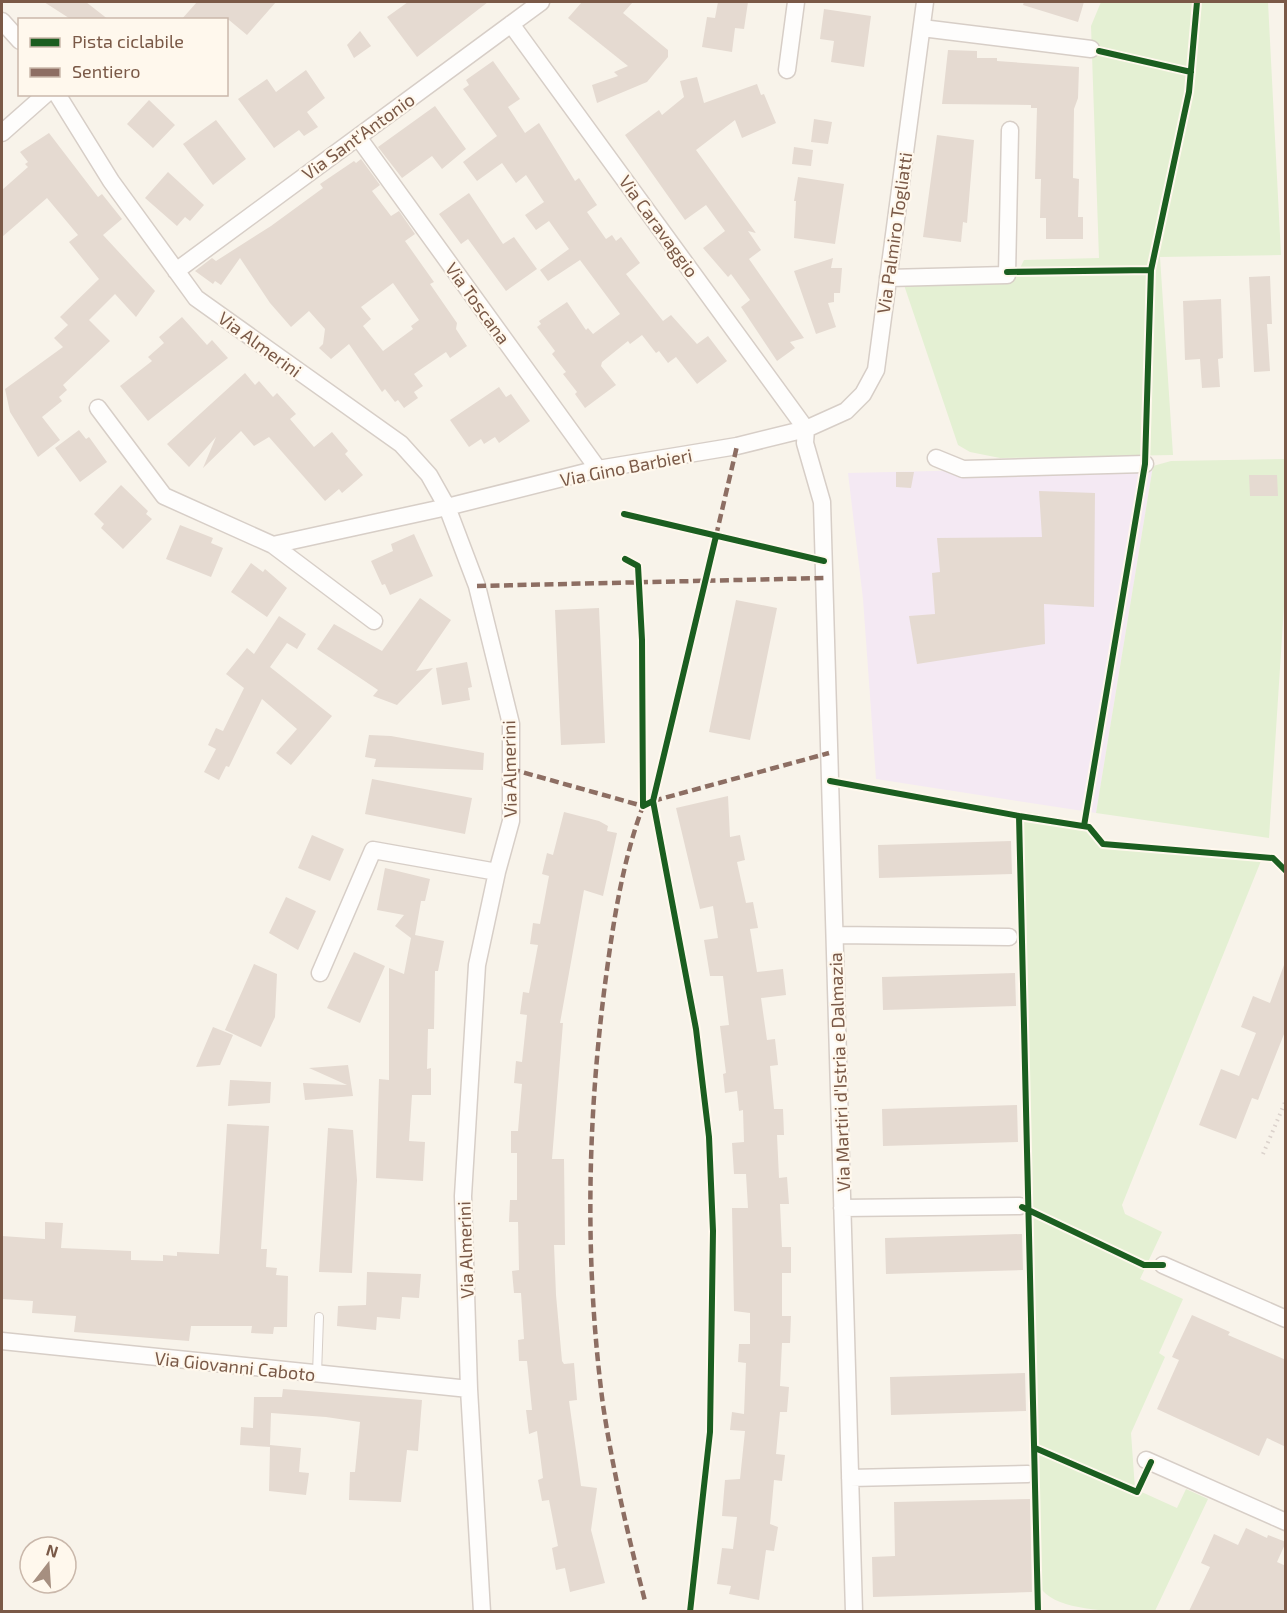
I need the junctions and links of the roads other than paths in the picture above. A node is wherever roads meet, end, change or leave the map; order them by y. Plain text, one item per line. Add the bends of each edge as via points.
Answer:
1 (541, 2) edge
2 (796, 2) edge
3 (925, 2) edge
4 (2, 21) edge
5 (511, 24) junction
6 (922, 28) junction
7 (18, 39) edge
8 (1091, 49) dead end
9 (787, 70) dead end
10 (44, 96) edge
11 (58, 96) edge
12 (1011, 130) dead end
13 (2, 133) edge
14 (358, 137) junction
15 (176, 271) junction
16 (888, 278) junction
17 (98, 408) dead end
18 (806, 429) junction
19 (936, 458) dead end
20 (1145, 464) dead end
21 (598, 470) junction
22 (447, 507) junction
23 (273, 545) junction
24 (374, 621) dead end
25 (497, 872) junction
26 (835, 935) junction
27 (1008, 937) dead end
28 (320, 973) dead end
29 (1020, 1206) dead end
30 (842, 1208) junction
31 (1163, 1265) dead end
32 (319, 1317) dead end
33 (1286, 1319) edge
34 (2, 1341) edge
35 (317, 1374) junction
36 (469, 1389) junction
37 (1146, 1460) dead end
38 (1028, 1474) dead end
39 (850, 1478) junction
40 (1286, 1522) edge
41 (482, 1611) edge
42 (854, 1611) edge

1 - 5 street, Via Sant'Antonio
2 - 9 street
3 - 6 street, Via Palmiro Togliatti
4 - 7 street
5 - 14 street, Via Sant'Antonio
5 - 18 street, Via Caravaggio
6 - 8 street
6 - 16 street, Via Palmiro Togliatti
10 - 13 street
11 - 15 street, Via Almerini via 111,181
12 - 16 street via 1007,275
14 - 15 street, Via Sant'Antonio
14 - 21 street, Via Toscana
15 - 22 street, Via Almerini via 196,298 400,444 429,475
16 - 18 street, Via Palmiro Togliatti via 876,370 863,394 846,411
17 - 23 street via 164,496
18 - 21 street, Via Gino Barbieri via 737,446
18 - 26 street, Via Martiri d'Istria e Dalmazia via 805,443 822,502
19 - 20 street via 963,469
21 - 22 street, Via Gino Barbieri
22 - 23 street, Via Gino Barbieri
22 - 25 street, Via Almerini via 477,586 512,724 511,821
23 - 24 street
25 - 28 street via 373,850
25 - 36 street, Via Almerini via 477,965 472,1016 463,1196
26 - 27 street, Via Martiri d'Istria e Dalmazia
26 - 30 street, Via Martiri d'Istria e Dalmazia
29 - 30 street, Via Martiri d'Istria e Dalmazia
30 - 39 street, Via Martiri d'Istria e Dalmazia
31 - 33 street
32 - 35 lane
34 - 35 street, Via Giovanni Caboto
35 - 36 street, Via Giovanni Caboto
36 - 41 street, Via Almerini
37 - 40 street
38 - 39 street
39 - 42 street, Via Martiri d'Istria e Dalmazia

